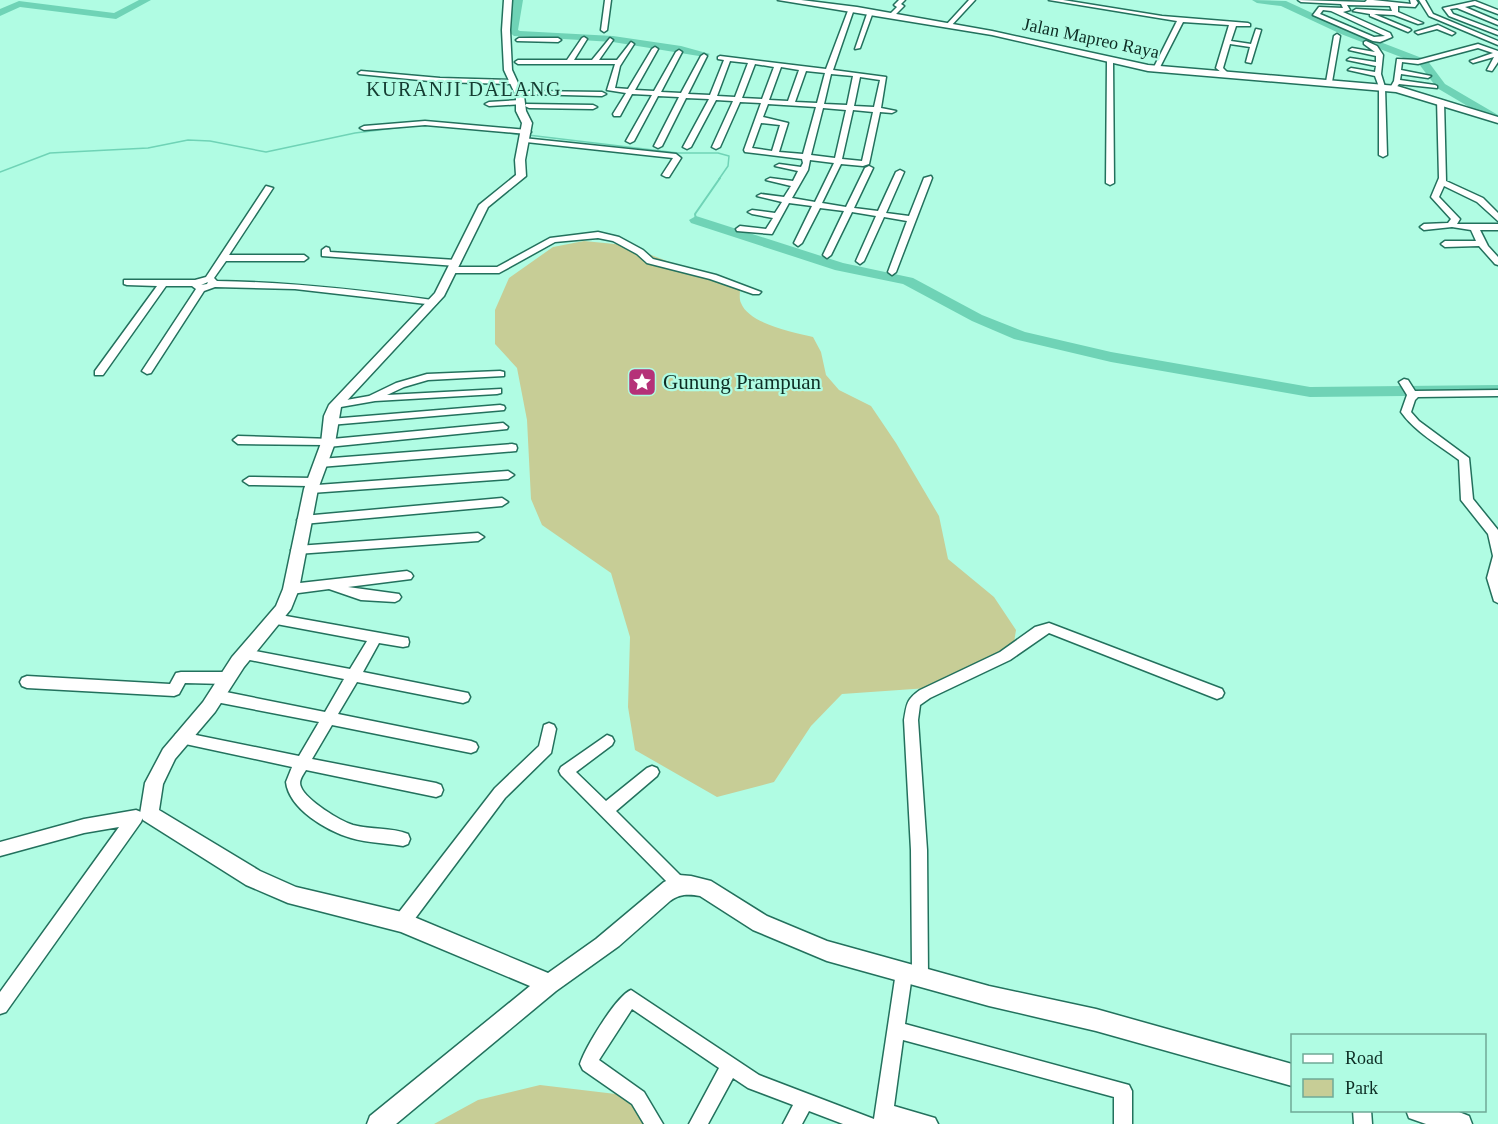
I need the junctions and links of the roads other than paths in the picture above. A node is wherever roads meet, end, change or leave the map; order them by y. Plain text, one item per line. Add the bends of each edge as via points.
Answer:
1 (508, 0) edge
2 (608, 0) edge
3 (783, 0) edge
4 (902, 0) edge
5 (972, 0) edge
6 (1052, 0) edge
7 (1301, 0) edge
8 (1413, 0) edge
9 (1422, 0) edge
10 (1319, 1) edge
11 (1342, 1) edge
12 (1370, 1) edge
13 (1475, 1) edge
14 (1393, 5) junction
15 (1457, 6) junction
16 (851, 9) junction
17 (1332, 9) junction
18 (1347, 10) junction
19 (1362, 11) junction
20 (870, 12) junction
21 (1498, 12) edge
22 (1395, 13) junction
23 (891, 16) junction
24 (1181, 19) junction
25 (1420, 23) dead end
26 (1498, 23) edge
27 (1233, 24) junction
28 (1248, 25) dead end
29 (948, 26) junction
30 (604, 30) dead end
31 (1258, 30) dead end
32 (1408, 30) dead end
33 (1418, 32) dead end
34 (1498, 33) edge
35 (1337, 36) dead end
36 (584, 39) dead end
37 (1467, 39) dead end
38 (519, 40) dead end
39 (610, 40) dead end
40 (1442, 40) dead end
41 (1363, 41) dead end
42 (557, 42) dead end
43 (1227, 42) junction
44 (1498, 43) edge
45 (631, 44) dead end
46 (1254, 46) junction
47 (1483, 46) junction
48 (858, 48) dead end
49 (655, 50) dead end
50 (1352, 50) dead end
51 (679, 52) dead end
52 (548, 54) dead end
53 (1498, 54) edge
54 (1380, 55) junction
55 (704, 56) dead end
56 (1350, 60) dead end
57 (543, 61) junction
58 (570, 61) junction
59 (595, 61) junction
60 (1110, 61) junction
61 (518, 62) dead end
62 (620, 62) junction
63 (752, 62) junction
64 (1249, 62) dead end
65 (1379, 64) junction
66 (778, 66) junction
67 (803, 69) junction
68 (1156, 69) junction
69 (1351, 70) dead end
70 (829, 72) junction
71 (1398, 72) junction
72 (361, 73) dead end
73 (857, 75) junction
74 (1227, 75) junction
75 (1379, 75) junction
76 (1428, 76) dead end
77 (512, 78) junction
78 (1329, 82) junction
79 (1395, 85) junction
80 (1382, 87) junction
81 (1435, 87) dead end
82 (611, 90) junction
83 (630, 91) junction
84 (529, 93) dead end
85 (657, 93) junction
86 (602, 94) junction
87 (683, 95) junction
88 (713, 98) junction
89 (738, 99) junction
90 (765, 101) junction
91 (1440, 101) junction
92 (489, 104) dead end
93 (525, 104) junction
94 (791, 104) junction
95 (820, 106) junction
96 (848, 108) junction
97 (876, 110) junction
98 (891, 111) dead end
99 (617, 114) dead end
100 (759, 119) junction
101 (1498, 120) edge
102 (364, 128) dead end
103 (526, 135) junction
104 (630, 141) dead end
105 (658, 146) dead end
106 (687, 147) dead end
107 (716, 147) dead end
108 (775, 153) junction
109 (1383, 155) dead end
110 (806, 158) junction
111 (837, 161) junction
112 (779, 166) dead end
113 (869, 168) dead end
114 (804, 170) junction
115 (900, 172) dead end
116 (666, 175) dead end
117 (928, 178) dead end
118 (770, 180) dead end
119 (1441, 182) junction
120 (1110, 183) dead end
121 (796, 184) junction
122 (269, 188) dead end
123 (761, 196) dead end
124 (788, 200) junction
125 (818, 204) junction
126 (849, 209) junction
127 (752, 212) dead end
128 (881, 214) junction
129 (778, 216) junction
130 (1498, 218) edge
131 (911, 219) junction
132 (1452, 225) junction
133 (1424, 227) dead end
134 (1474, 227) junction
135 (1498, 227) edge
136 (741, 229) dead end
137 (798, 243) dead end
138 (1482, 243) junction
139 (1445, 244) dead end
140 (326, 250) dead end
141 (828, 255) dead end
142 (223, 258) junction
143 (304, 258) dead end
144 (860, 261) dead end
145 (1498, 262) edge
146 (454, 266) junction
147 (892, 272) dead end
148 (127, 282) dead end
149 (163, 282) junction
150 (211, 282) junction
151 (199, 286) junction
152 (756, 292) dead end
153 (432, 303) junction
154 (147, 371) dead end
155 (99, 373) dead end
156 (500, 374) dead end
157 (1404, 382) dead end
158 (497, 391) dead end
159 (1498, 393) edge
160 (1412, 394) junction
161 (371, 399) junction
162 (336, 405) junction
163 (500, 408) dead end
164 (330, 422) junction
165 (503, 427) dead end
166 (238, 440) dead end
167 (328, 442) junction
168 (512, 448) dead end
169 (320, 463) junction
170 (508, 475) dead end
171 (249, 481) dead end
172 (312, 486) junction
173 (502, 502) dead end
174 (303, 520) junction
175 (1496, 533) edge
176 (478, 537) dead end
177 (297, 550) junction
178 (1498, 556) edge
179 (407, 576) dead end
180 (329, 584) junction
181 (291, 589) junction
182 (394, 597) dead end
183 (1498, 598) edge
184 (275, 619) junction
185 (376, 637) junction
186 (403, 642) dead end
187 (244, 654) junction
188 (354, 675) junction
189 (226, 678) junction
190 (27, 682) dead end
191 (1217, 693) dead end
192 (216, 696) junction
193 (463, 697) dead end
194 (329, 718) junction
195 (549, 729) dead end
196 (181, 738) junction
197 (607, 741) dead end
198 (471, 747) dead end
199 (304, 763) junction
200 (652, 772) dead end
201 (436, 790) dead end
202 (604, 811) junction
203 (141, 816) junction
204 (403, 839) dead end
205 (0, 849) edge
206 (678, 884) junction
207 (402, 922) junction
208 (912, 974) junction
209 (549, 984) junction
210 (0, 1006) edge
211 (896, 1030) junction
212 (730, 1066) junction
213 (1291, 1074) edge
214 (805, 1101) junction
215 (1423, 1112) edge
216 (883, 1118) edge
217 (378, 1124) edge
218 (654, 1124) edge
219 (698, 1124) edge
220 (792, 1124) edge
221 (867, 1124) edge
222 (929, 1124) edge
223 (1123, 1124) edge
224 (1461, 1124) edge

1 - 77 street via 507,42
2 - 30 street
3 - 16 street, Jalan Mapreo Raya
4 - 23 street
5 - 29 street
6 - 24 street
7 - 10 street
8 - 14 street via 1413,6
9 - 44 street via 1431,15
10 - 11 street
11 - 12 street
11 - 18 street
12 - 14 street
13 - 15 street
13 - 21 street
14 - 22 street
15 - 26 street
15 - 34 street via 1446,8 1451,15
16 - 20 street, Jalan Mapreo Raya
16 - 70 street
17 - 17 street via 1388,34 1390,36 1373,39 1316,15 1319,9
17 - 18 street
18 - 19 street
19 - 22 street
19 - 32 street
20 - 23 street, Jalan Mapreo Raya
20 - 48 street
22 - 25 street
23 - 29 street, Jalan Mapreo Raya
24 - 27 street
24 - 68 street
27 - 28 street
27 - 43 street
29 - 60 street, Jalan Mapreo Raya
31 - 46 street
33 - 40 street via 1438,27 1459,36
35 - 78 street
36 - 58 street
37 - 47 street
38 - 42 street
39 - 59 street
41 - 54 street via 1377,47
43 - 46 street
43 - 74 street via 1219,68
45 - 62 street
46 - 64 street
47 - 53 street
47 - 71 street via 1413,65 1399,60
49 - 83 street
50 - 54 street
51 - 85 street
52 - 57 street
53 - 53 street via 1491,67 1476,60
54 - 65 street
55 - 87 street
56 - 65 street
57 - 58 street
57 - 61 street
58 - 59 street
59 - 62 street
60 - 68 street, Jalan Mapreo Raya
60 - 120 street
62 - 82 street
63 - 66 street
63 - 88 street via 724,58
63 - 89 street
65 - 75 street
66 - 67 street
66 - 90 street
67 - 70 street
67 - 94 street
68 - 74 street, Jalan Mapreo Raya
69 - 75 street
70 - 73 street
70 - 95 street
71 - 76 street
71 - 79 street
72 - 77 street via 476,81
73 - 96 street
73 - 97 street via 884,78
74 - 78 street, Jalan Mapreo Raya
75 - 80 street
77 - 93 street
78 - 80 street, Jalan Mapreo Raya
79 - 80 street, Jalan Mapreo Raya
79 - 81 street
79 - 91 street, Jalan Mapreo Raya
80 - 109 street
82 - 83 street
82 - 86 street
83 - 85 street
83 - 99 street
84 - 86 street
85 - 87 street
85 - 104 street
86 - 93 street via 592,110
87 - 88 street
87 - 105 street
88 - 89 street
88 - 106 street
89 - 90 street
89 - 107 street
90 - 94 street
90 - 100 street
91 - 101 street, Jalan Mapreo Raya
91 - 119 street
92 - 93 street
93 - 103 street via 520,111 526,118
94 - 95 street
95 - 96 street
95 - 110 street
96 - 97 street
96 - 111 street
97 - 98 street
97 - 111 street via 866,163
100 - 108 street via 784,123
100 - 108 street via 748,150
102 - 103 street via 425,123
103 - 116 street via 676,156
103 - 146 street via 521,176 483,205
108 - 110 street
110 - 111 street
110 - 114 street
111 - 125 street
112 - 114 street
113 - 126 street
114 - 121 street
115 - 128 street
117 - 131 street
118 - 121 street
119 - 130 street via 1480,200
119 - 132 street via 1435,197 1456,219
121 - 124 street
122 - 142 street
123 - 124 street
124 - 125 street
124 - 129 street
125 - 126 street
125 - 137 street
126 - 128 street
126 - 141 street
127 - 129 street
128 - 131 street
128 - 144 street
129 - 136 street via 769,232
131 - 147 street
132 - 133 street
132 - 134 street
134 - 135 street
134 - 138 street
138 - 139 street
138 - 145 street
140 - 146 street via 326,254
142 - 143 street
142 - 150 street
146 - 152 street via 499,270 553,240 604,236 650,261
146 - 153 street
148 - 149 street
149 - 151 street
149 - 155 street
150 - 151 street
150 - 153 street via 369,294
151 - 154 street
153 - 162 street
156 - 161 street via 427,376
157 - 160 street
158 - 161 street
159 - 160 street
160 - 175 street via 1406,416 1464,458 1467,500
161 - 162 street
162 - 164 street
163 - 164 street
164 - 167 street
165 - 167 street
166 - 167 street
167 - 169 street
168 - 169 street
169 - 172 street
170 - 172 street
171 - 172 street
172 - 174 street
173 - 174 street
174 - 177 street
175 - 178 street
176 - 177 street
177 - 181 street
178 - 183 street via 1493,578
179 - 180 street
180 - 181 street
180 - 182 street via 347,592
181 - 184 street
184 - 185 street
184 - 187 street
185 - 186 street
185 - 188 street
187 - 188 street
187 - 189 street
188 - 193 street
188 - 194 street
189 - 190 street via 180,677 174,690
189 - 192 street
191 - 208 street via 1048,628 1005,656 914,702 911,720 920,850
192 - 194 street
192 - 196 street
194 - 198 street
194 - 199 street
195 - 207 street via 546,749 500,793
196 - 199 street
196 - 203 street via 154,783
197 - 202 street via 566,771
199 - 201 street
199 - 204 street via 294,779 294,790 319,814 351,831
200 - 202 street
202 - 206 street
203 - 205 street via 84,826
203 - 207 street via 295,896
203 - 210 street
206 - 208 street via 704,888 760,923 802,942
206 - 209 street via 575,968
207 - 209 street
208 - 211 street
208 - 213 street
209 - 217 street
211 - 216 street
211 - 223 street via 1124,1091
212 - 214 street via 754,1082
212 - 218 street via 635,999 629,999 589,1064 638,1098
212 - 219 street
214 - 220 street
214 - 221 street
215 - 224 street
216 - 222 street

